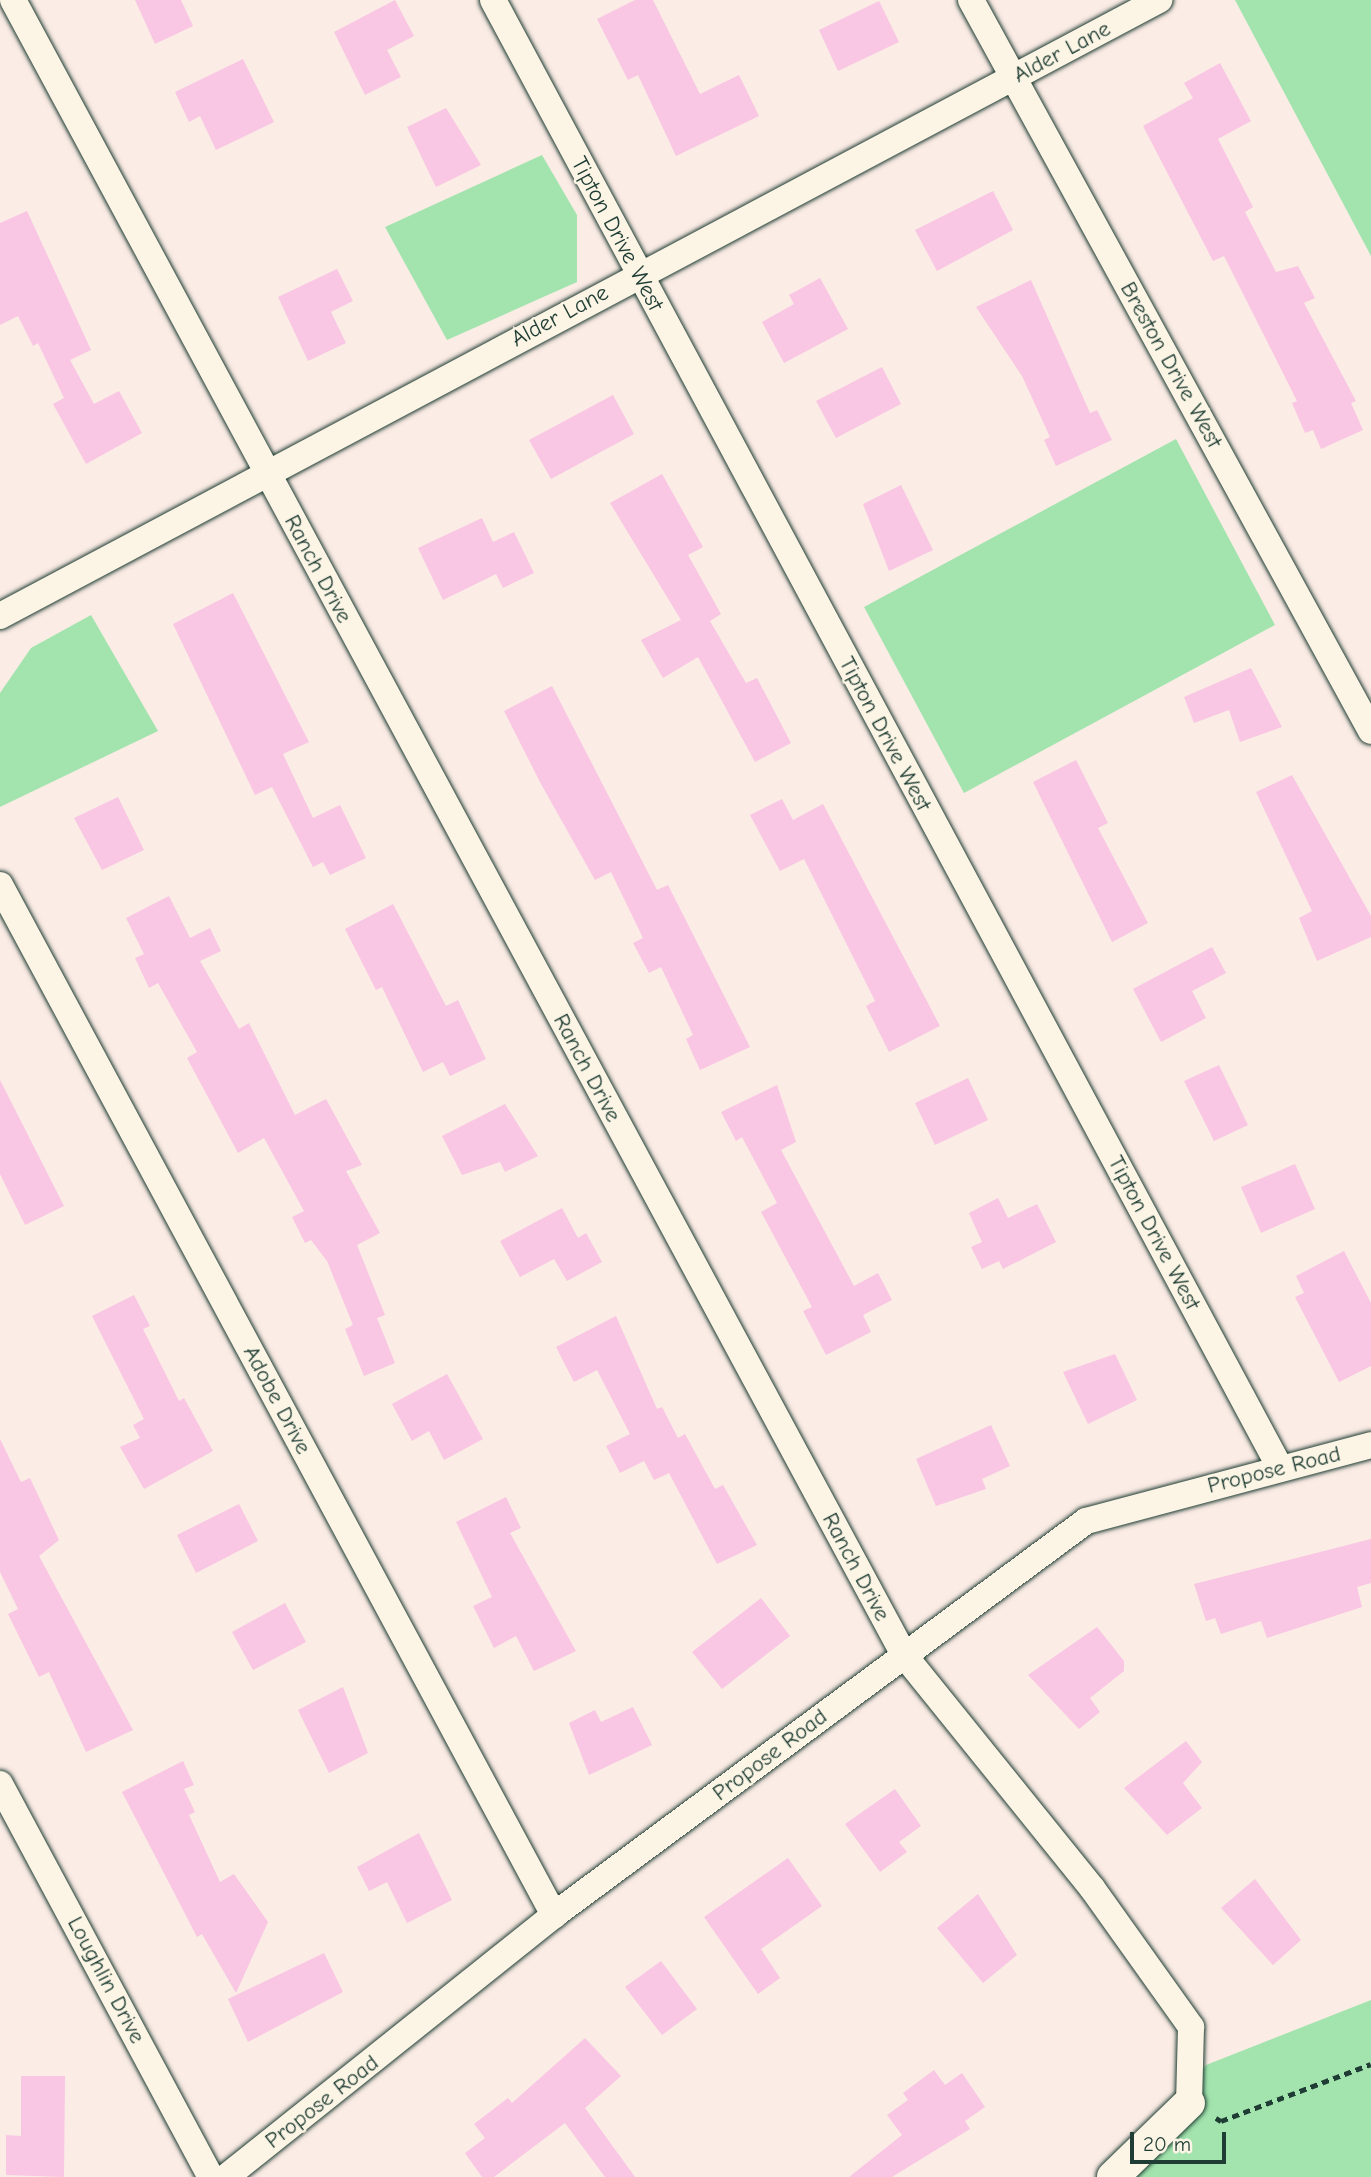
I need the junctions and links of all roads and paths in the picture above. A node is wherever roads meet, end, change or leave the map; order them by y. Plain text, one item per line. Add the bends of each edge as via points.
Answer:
1 (13, 0) edge
2 (493, 0) edge
3 (971, 0) edge
4 (1159, 0) edge
5 (1013, 79) junction
6 (639, 274) junction
7 (266, 473) junction
8 (0, 616) edge
9 (1371, 731) edge
10 (0, 885) edge
11 (1371, 1445) edge
12 (1279, 1466) junction
13 (904, 1655) junction
14 (0, 1784) edge
15 (554, 1915) junction
16 (1371, 2064) edge
17 (1189, 2103) junction
18 (211, 2177) edge
19 (226, 2177) edge
20 (1113, 2177) edge

1 - 7 street, Ranch Drive
2 - 6 street, Tipton Drive West
3 - 5 street, Breston Drive West
4 - 5 street, Alder Lane
5 - 6 street, Alder Lane
5 - 9 street, Breston Drive West
6 - 7 street, Alder Lane
6 - 12 street, Tipton Drive West
7 - 8 street, Alder Lane
7 - 13 street, Ranch Drive
10 - 15 street, Adobe Drive
11 - 12 street, Propose Road
12 - 13 street, Propose Road via 1086,1521
13 - 15 street, Propose Road
13 - 17 street, Ranch Drive via 1093,1888 1191,2027
14 - 18 street, Loughlin Drive
15 - 19 street, Propose Road
16 - 17 path via 1221,2121
17 - 20 street

